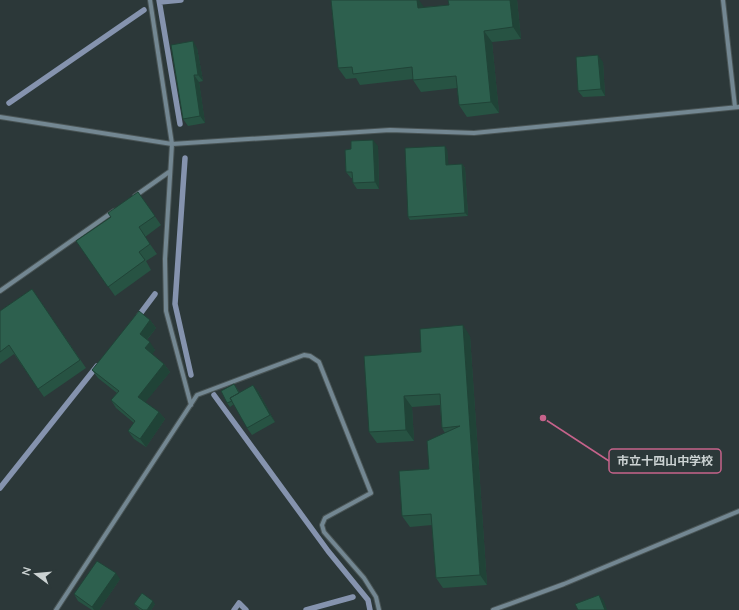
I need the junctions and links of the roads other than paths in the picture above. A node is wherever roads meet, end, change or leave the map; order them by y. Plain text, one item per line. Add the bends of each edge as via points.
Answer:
1 (150, 0) edge
2 (723, 0) edge
3 (737, 107) edge
4 (0, 117) edge
5 (172, 144) junction
6 (169, 172) junction
7 (130, 199) edge
8 (117, 209) edge
9 (0, 291) edge
10 (191, 405) junction
11 (739, 511) edge
12 (56, 610) edge
13 (379, 610) edge
14 (493, 610) edge

1 - 5 street
2 - 3 street
3 - 5 street via 474,133 390,130
4 - 5 street
5 - 6 street
6 - 7 street
6 - 10 street via 165,259 166,311
8 - 9 street
10 - 12 street
10 - 13 street via 197,395 304,355 319,362 371,493 331,514 325,518 322,525 324,532 364,578 376,597
11 - 14 street via 564,584

